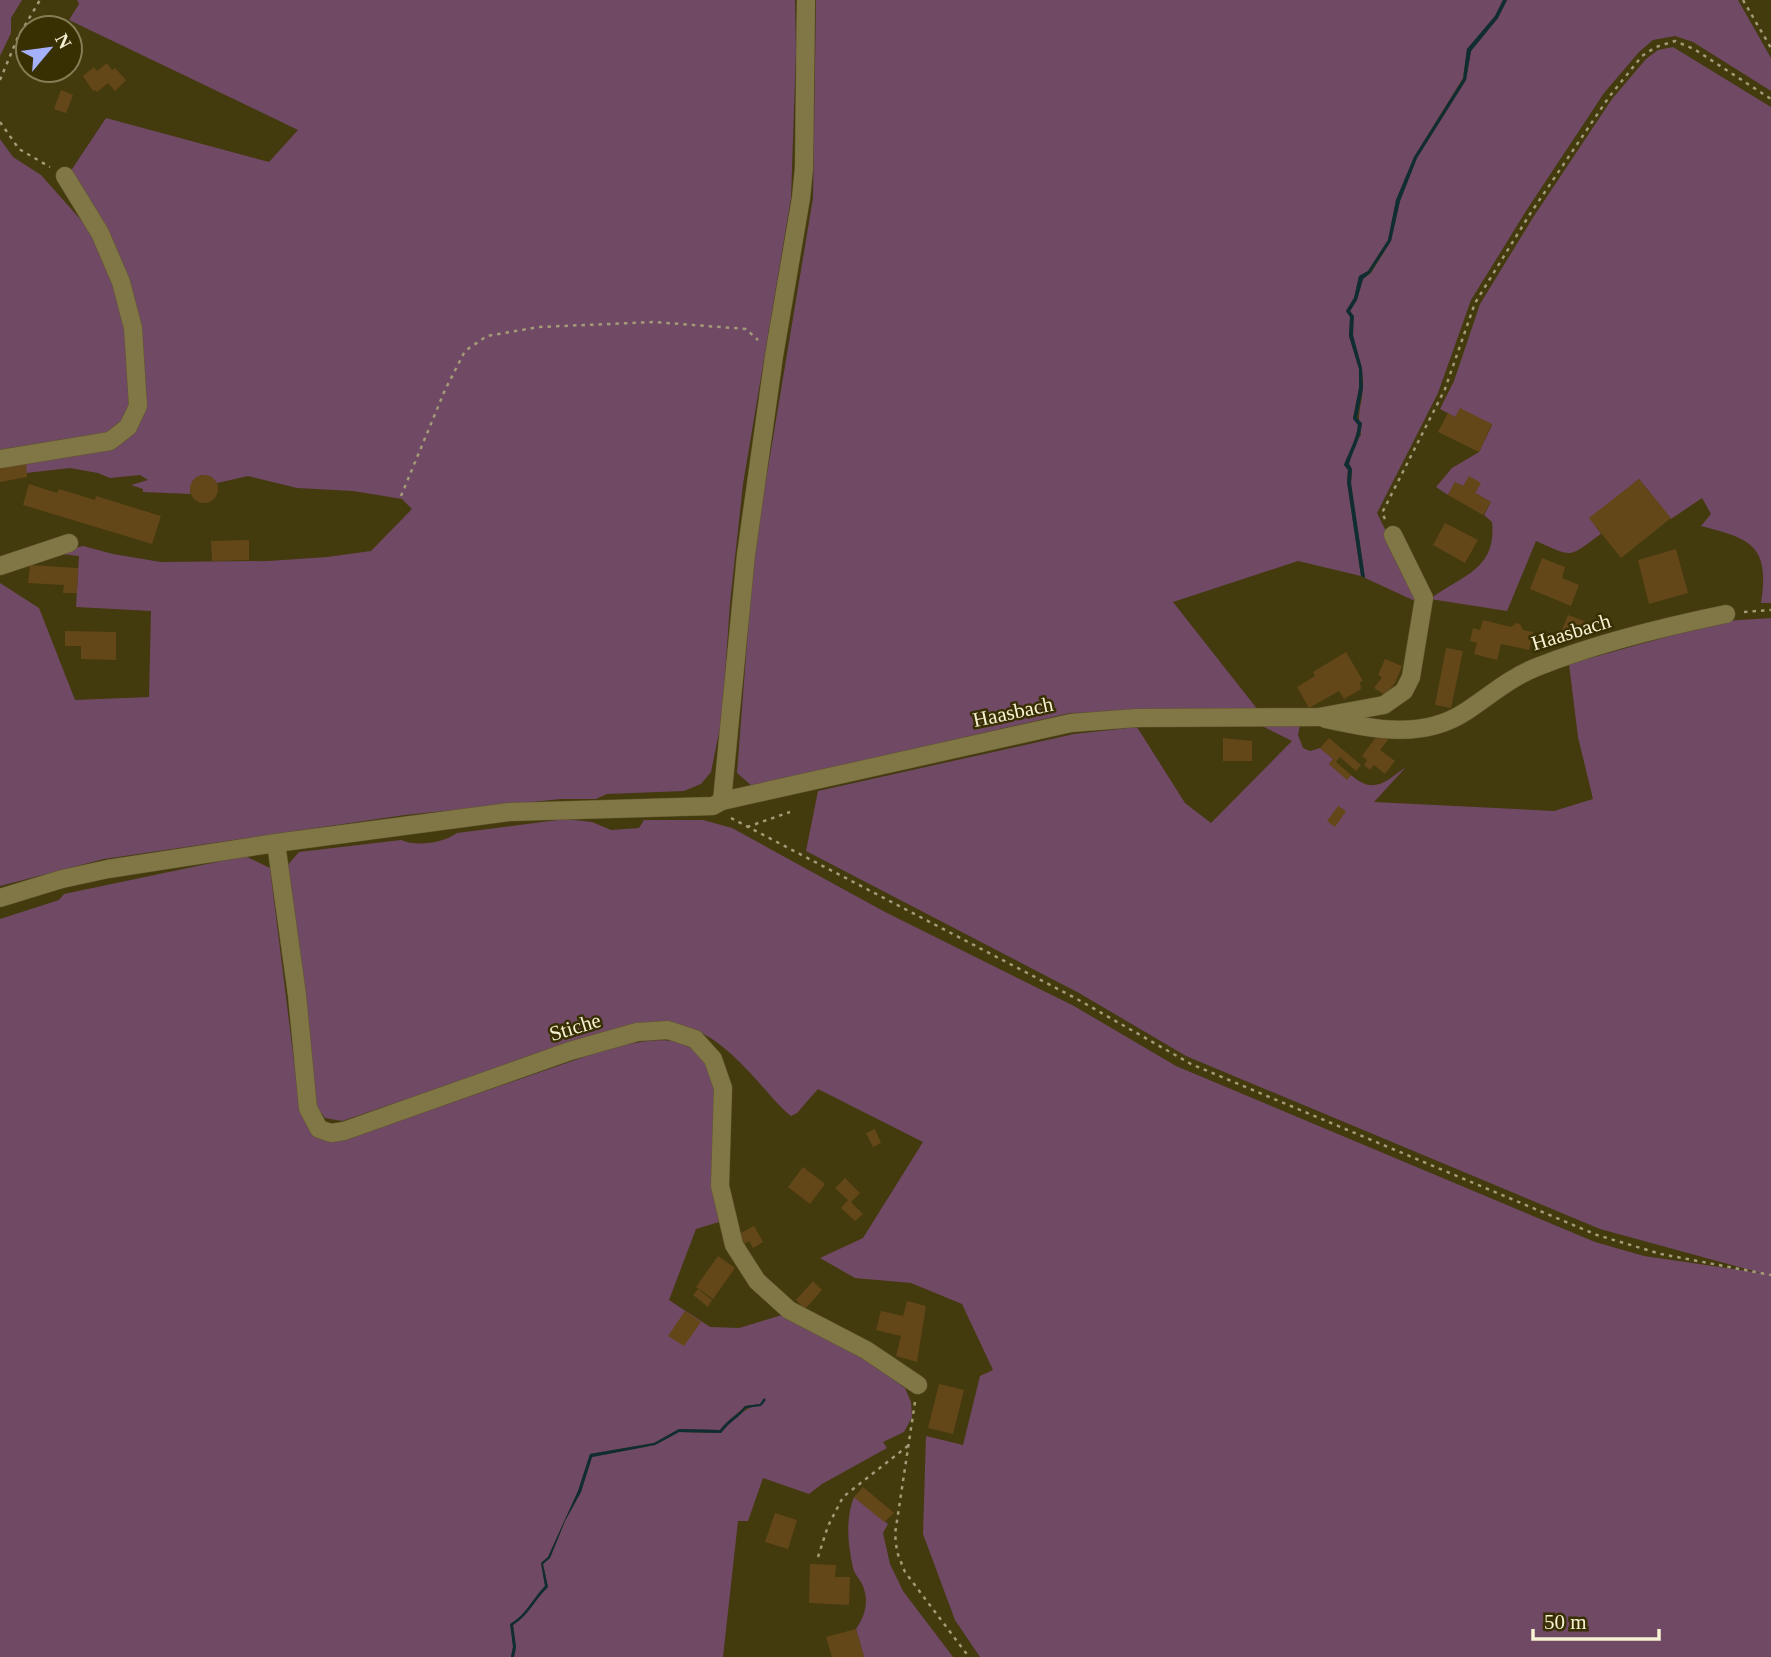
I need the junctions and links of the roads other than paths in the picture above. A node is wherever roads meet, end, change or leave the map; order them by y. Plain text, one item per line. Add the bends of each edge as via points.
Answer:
1 (806, 0) edge
2 (65, 176) road end
3 (0, 459) edge
4 (1393, 534) road end
5 (69, 543) dead end
6 (0, 565) edge
7 (1726, 614) road end
8 (1319, 717) junction
9 (717, 803) junction
10 (276, 843) junction
11 (0, 898) edge
12 (918, 1385) road end

1 - 9 street via 801,198 746,555
2 - 3 street via 100,233 121,282 133,328 138,406 128,427 110,441
4 - 8 street, Haasbach via 1423,598 1411,677 1404,691 1384,705
5 - 6 street
7 - 8 street, Haasbach via 1566,655 1525,671 1439,726 1391,730
8 - 9 street, Haasbach via 1071,723
9 - 10 street, Haasbach via 509,812
10 - 11 street, Haasbach via 108,869
10 - 12 street, Stiche via 308,1108 319,1129 344,1131 637,1032 668,1030 695,1039 713,1059 723,1088 720,1186 734,1245 757,1281 789,1310 866,1350

